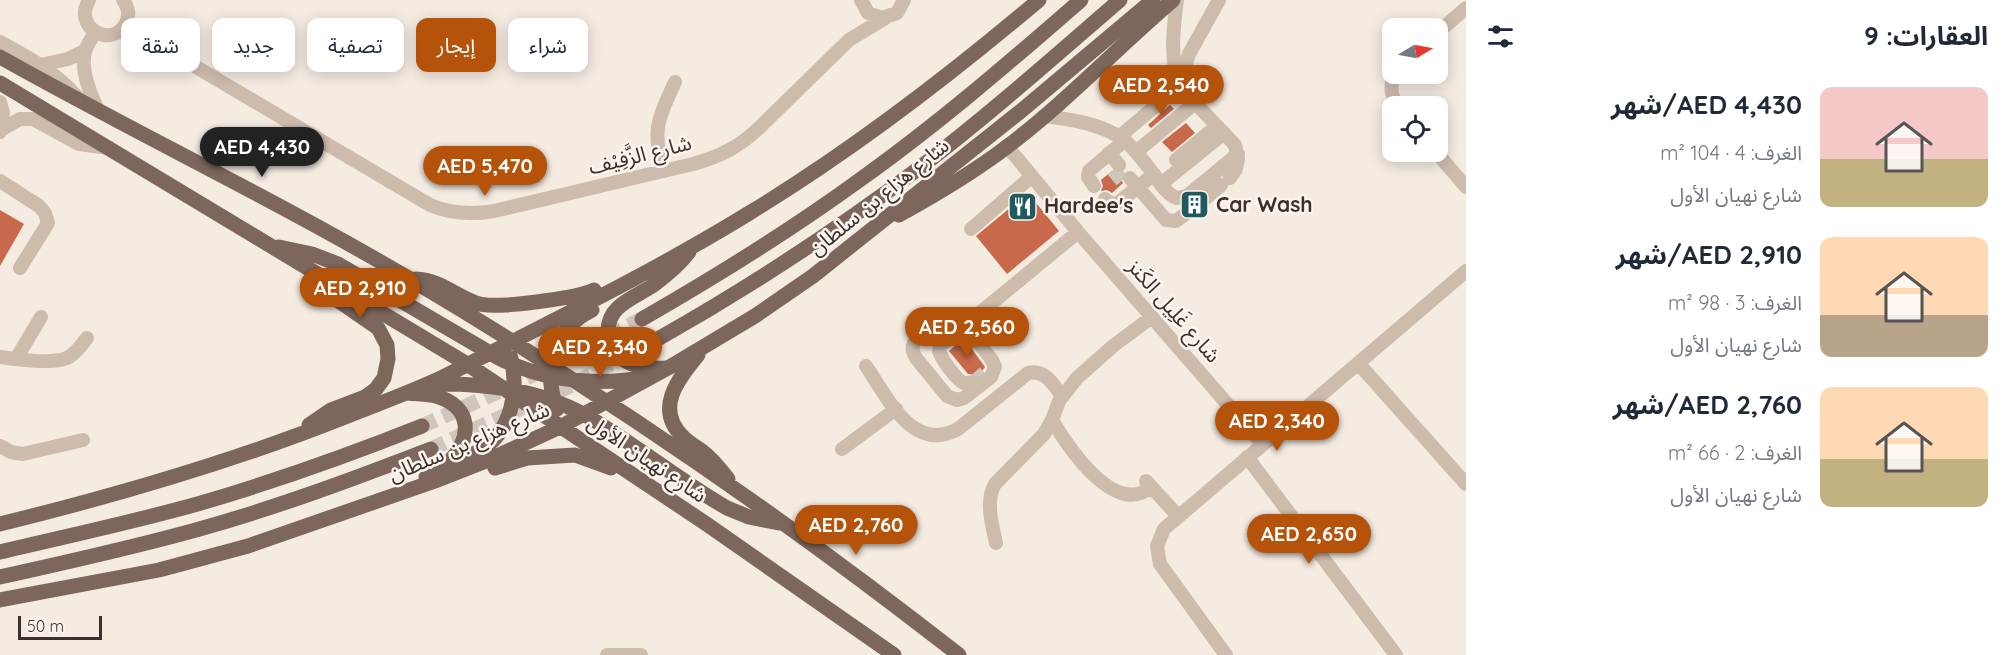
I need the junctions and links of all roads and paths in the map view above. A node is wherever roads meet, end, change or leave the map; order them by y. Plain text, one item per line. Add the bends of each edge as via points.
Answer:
1 (904, 0) edge
2 (1039, 0) edge
3 (1081, 0) edge
4 (1120, 0) edge
5 (1153, 0) edge
6 (1175, 0) edge
7 (1219, 0) edge
8 (86, 1) edge
9 (127, 3) edge
10 (862, 3) edge
11 (1466, 8) edge
12 (887, 17) junction
13 (126, 18) edge
14 (1448, 24) edge
15 (121, 29) edge
16 (95, 32) junction
17 (849, 40) junction
18 (0, 42) edge
19 (84, 51) junction
20 (0, 57) edge
21 (41, 65) junction
22 (200, 69) edge
23 (675, 82) dead end
24 (0, 83) edge
25 (1179, 86) junction
26 (79, 99) junction
27 (0, 102) edge
28 (1195, 103) junction
29 (97, 108) junction
30 (1044, 116) junction
31 (1, 130) edge
32 (1221, 130) junction
33 (1121, 139) junction
34 (1007, 146) junction
35 (109, 148) junction
36 (1136, 152) junction
37 (1238, 154) junction
38 (1106, 156) junction
39 (1445, 162) edge
40 (1116, 167) tunnel mouth
41 (662, 171) junction
42 (1032, 176) junction
43 (1157, 178) junction
44 (0, 181) edge
45 (1131, 185) junction
46 (1094, 186) dead end
47 (1466, 187) edge
48 (1105, 199) dead end
49 (1203, 200) dead end
50 (1188, 212) dead end
51 (970, 229) dead end
52 (1078, 232) junction
53 (868, 233) junction
54 (694, 245) junction
55 (270, 246) junction
56 (669, 259) junction
57 (20, 268) dead end
58 (310, 270) junction
59 (1466, 271) edge
60 (410, 280) junction
61 (41, 317) dead end
62 (1152, 317) junction
63 (642, 319) tunnel mouth
64 (966, 327) junction
65 (87, 338) dead end
66 (506, 340) junction
67 (656, 340) tunnel mouth
68 (707, 345) junction
69 (489, 352) junction
70 (0, 357) edge
71 (16, 359) junction
72 (1358, 363) junction
73 (467, 364) junction
74 (513, 364) junction
75 (866, 366) dead end
76 (550, 371) junction
77 (662, 372) junction
78 (575, 381) junction
79 (974, 382) dead end
80 (428, 384) junction
81 (510, 391) junction
82 (408, 393) junction
83 (1062, 396) junction
84 (554, 402) junction
85 (607, 402) junction
86 (896, 409) junction
87 (584, 414) junction
88 (1052, 420) junction
89 (422, 426) tunnel mouth
90 (566, 428) junction
91 (298, 435) junction
92 (83, 440) dead end
93 (1262, 444) junction
94 (0, 446) edge
95 (431, 449) tunnel mouth
96 (842, 449) dead end
97 (1247, 457) junction
98 (444, 466) junction
99 (625, 470) junction
100 (435, 481) junction
101 (1466, 484) edge
102 (732, 487) junction
103 (399, 495) junction
104 (1178, 516) junction
105 (0, 524) edge
106 (783, 524) junction
107 (996, 543) dead end
108 (0, 552) edge
109 (0, 577) edge
110 (0, 600) edge
111 (607, 655) edge
112 (641, 655) edge
113 (894, 655) edge
114 (959, 655) edge
115 (1226, 655) edge
116 (1396, 655) edge

1 - 12 street, شارع الزَّفِيْف via 897,13
2 - 54 main road via 900,112 769,201
3 - 63 main road, شارع هزاع بن سلطان via 950,111 863,178 738,262
4 - 67 main road, شارع هزاع بن سلطان via 967,131 878,198 782,264
5 - 53 main road, شارع هزاع بن سلطان
6 - 25 street via 1172,46
6 - 30 main road
7 - 25 street via 1189,54
8 - 16 street via 85,17
9 - 13 street
10 - 12 street via 872,15
10 - 17 street, شارع الزَّفِيْف via 858,24
11 - 14 street
12 - 17 street, شارع الزَّفِيْف
15 - 16 street via 112,35
16 - 19 street
17 - 41 street, شارع الزَّفِيْف via 745,141 711,159
18 - 21 street
19 - 21 street
19 - 29 street via 87,81
20 - 26 main road, شارع نهيان الأول
21 - 26 street
22 - 41 street, شارع الزَّفِيْف via 442,210 487,213
23 - 41 street via 656,130
24 - 35 main road, شارع نهيان الأول
25 - 28 street
25 - 33 street
26 - 29 main road, شارع نهيان الأول
27 - 31 street
28 - 32 street
28 - 36 street
29 - 60 main road, شارع نهيان الأول
30 - 33 street via 1077,122
30 - 34 main road
31 - 35 street via 20,119 33,119 79,144
32 - 37 street
32 - 43 street
33 - 36 street
33 - 38 street
34 - 42 street, شارع غَلِيل الكَنز
34 - 53 main road via 940,193
35 - 55 main road, شارع نهيان الأول
36 - 43 street
37 - 43 street via 1184,198 1171,195
37 - 49 street via 1236,169
38 - 40 street
38 - 46 street via 1088,173
39 - 47 street
42 - 51 street
42 - 52 street, شارع غَلِيل الكَنز
43 - 45 street
44 - 57 street via 39,206 48,223
45 - 48 street via 1115,204
45 - 50 street via 1166,220 1176,221
52 - 62 street, شارع غَلِيل الكَنز
52 - 64 street
53 - 68 main road, شارع هزاع بن سلطان via 784,297
54 - 56 main road
54 - 77 main road via 664,277 617,308 609,325 610,344 622,359
55 - 58 main road, شارع نهيان الأول
55 - 69 main road via 312,254 338,264
56 - 60 main road via 629,272 587,293 496,306 478,304 435,282
56 - 66 main road
56 - 76 main road via 636,285 569,325 558,339
58 - 73 main road, شارع نهيان الأول
58 - 91 main road via 333,297 378,328 387,345 388,359 384,378 376,389 322,416
59 - 72 street
60 - 66 main road, شارع نهيان الأول
61 - 71 street
62 - 83 street via 1095,362
62 - 93 street, شارع غَلِيل الكَنز
64 - 64 street via 994,367 991,377 957,400 946,396 915,358 913,347 942,318 954,316
64 - 79 street via 941,345 940,354 961,381
65 - 71 street via 65,358
66 - 69 main road
66 - 74 main road
66 - 76 main road, شارع نهيان الأول
68 - 77 main road, شارع هزاع بن سلطان
68 - 102 main road via 675,384 671,416 681,435 715,463
69 - 73 main road
69 - 74 main road
70 - 71 street
72 - 93 street
72 - 101 street
73 - 80 main road
73 - 81 main road, شارع نهيان الأول
74 - 76 main road
74 - 81 main road
75 - 86 street
76 - 78 main road, شارع نهيان الأول
76 - 84 main road
77 - 78 main road via 618,382
77 - 85 main road, شارع هزاع بن سلطان
78 - 85 main road, شارع نهيان الأول
80 - 81 main road
80 - 82 main road
81 - 84 main road
81 - 90 main road, شارع نهيان الأول
81 - 98 main road via 507,420 494,440
82 - 91 main road
82 - 98 main road via 436,396 454,406 462,416 465,439
83 - 86 street via 1046,376 1028,373 957,429 933,436 910,426
83 - 88 street
84 - 87 main road
84 - 90 main road
85 - 87 main road, شارع هزاع بن سلطان
85 - 102 main road, شارع نهيان الأول
86 - 96 street
87 - 90 main road, شارع هزاع بن سلطان
87 - 106 main road via 727,508
88 - 104 street via 1079,459 1116,492 1132,496 1143,493 1148,484
88 - 107 street via 1044,434 993,489 989,505
89 - 108 main road, شارع هزاع بن سلطان via 233,494
90 - 99 main road, شارع نهيان الأول
90 - 100 main road, شارع هزاع بن سلطان
91 - 105 main road via 155,484
92 - 94 street via 23,454
93 - 97 street
95 - 109 main road, شارع هزاع بن سلطان via 204,527
97 - 104 street
97 - 116 street
98 - 103 main road
99 - 100 main road via 575,455 518,459 475,475
99 - 113 main road, شارع نهيان الأول
100 - 103 main road, شارع هزاع بن سلطان
102 - 106 main road, شارع نهيان الأول
103 - 110 main road, شارع هزاع بن سلطان via 204,559
104 - 115 street via 1159,540 1160,564
106 - 114 main road, شارع نهيان الأول
111 - 112 street

